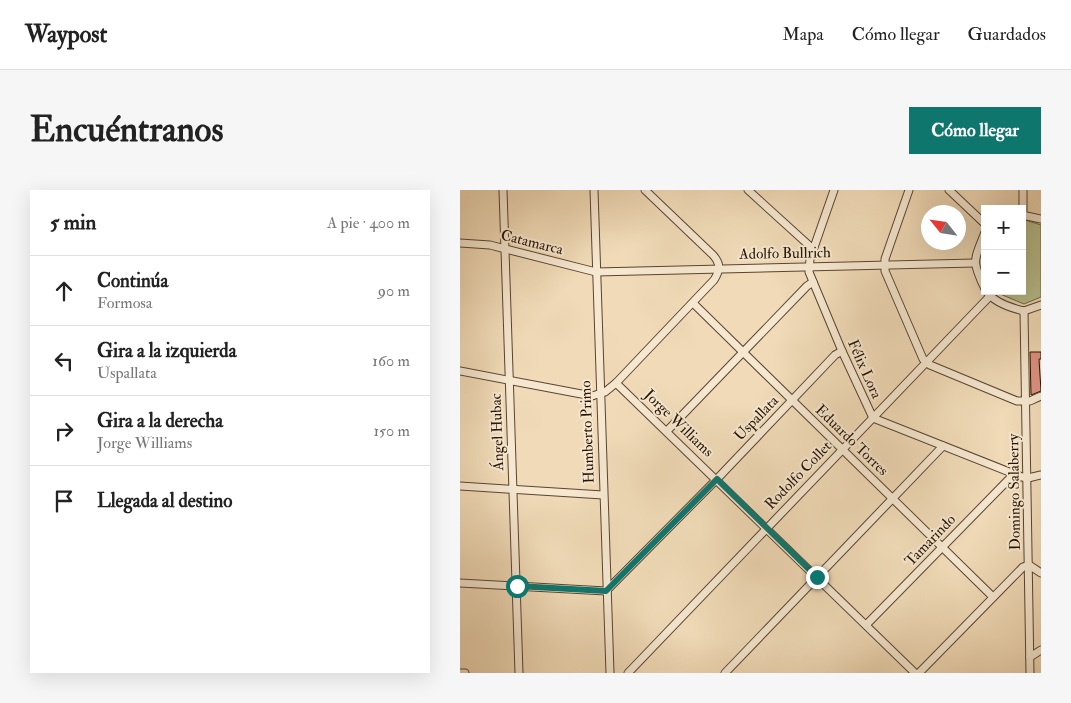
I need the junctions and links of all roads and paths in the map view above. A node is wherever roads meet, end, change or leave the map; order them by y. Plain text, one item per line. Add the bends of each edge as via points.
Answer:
1 (503, 190) edge
2 (594, 190) edge
3 (645, 190) edge
4 (748, 190) edge
5 (834, 190) edge
6 (909, 190) edge
7 (949, 190) edge
8 (1023, 190) edge
9 (1023, 205) edge
10 (1026, 215) edge
11 (1041, 219) edge
12 (981, 220) edge
13 (460, 243) edge
14 (981, 244) edge
15 (505, 249) junction
16 (813, 250) junction
17 (975, 263) junction
18 (885, 265) junction
19 (808, 266) junction
20 (720, 268) junction
21 (596, 272) junction
22 (981, 279) edge
23 (813, 282) junction
24 (984, 295) edge
25 (993, 295) edge
26 (693, 304) junction
27 (1041, 305) edge
28 (1024, 311) junction
29 (842, 351) junction
30 (743, 352) junction
31 (926, 362) junction
32 (460, 371) edge
33 (509, 381) junction
34 (616, 382) junction
35 (600, 394) junction
36 (1041, 396) edge
37 (792, 401) junction
38 (1025, 402) junction
39 (873, 418) junction
40 (667, 431) junction
41 (943, 446) junction
42 (842, 449) junction
43 (1014, 474) junction
44 (1041, 475) edge
45 (1028, 478) junction
46 (717, 479) junction
47 (460, 486) edge
48 (512, 489) junction
49 (603, 495) junction
50 (892, 498) junction
51 (767, 527) junction
52 (943, 547) junction
53 (1029, 564) junction
54 (1041, 573) edge
55 (817, 577) junction
56 (460, 583) edge
57 (517, 586) junction
58 (606, 591) junction
59 (993, 597) junction
60 (866, 625) junction
61 (1041, 650) edge
62 (1030, 658) junction
63 (460, 673) edge
64 (465, 673) edge
65 (520, 673) edge
66 (610, 673) edge
67 (628, 673) edge
68 (725, 673) edge
69 (915, 673) edge
70 (919, 673) edge
71 (1030, 673) edge

1 - 15 street, Ángel Hubac
2 - 21 street, Humberto Primo
3 - 20 street via 713,255
4 - 16 street
5 - 16 street
6 - 18 street
7 - 12 street
8 - 9 street
10 - 11 street
13 - 15 street, Catamarca
14 - 17 street
15 - 21 street, Catamarca
15 - 33 street, Ángel Hubac
16 - 19 street
17 - 18 street, Adolfo Bullrich
17 - 22 street
18 - 19 street, Adolfo Bullrich
18 - 31 street
19 - 20 street, Adolfo Bullrich
19 - 23 street, Félix Lora
20 - 21 street, Adolfo Bullrich
20 - 26 street
21 - 35 street, Humberto Primo
23 - 29 street, Félix Lora
23 - 30 street
24 - 31 street, Rodolfo Collet
25 - 28 street
26 - 30 street, Eduardo Torres
26 - 34 street
27 - 28 street
28 - 38 street, Domingo Salaberry
29 - 37 street, Uspallata
29 - 39 street, Félix Lora
30 - 37 street, Eduardo Torres
30 - 40 street
31 - 38 street
31 - 39 street, Rodolfo Collet
32 - 33 street
33 - 35 street via 592,396
33 - 48 street, Ángel Hubac
34 - 35 street
34 - 40 street, Jorge Williams
35 - 49 street, Humberto Primo
36 - 38 street
37 - 42 street, Eduardo Torres
37 - 46 street, Uspallata
38 - 45 street, Domingo Salaberry
39 - 41 street, Félix Lora
39 - 42 street, Rodolfo Collet
40 - 46 street, Jorge Williams
41 - 43 street, Félix Lora
41 - 50 street
42 - 50 street, Eduardo Torres
42 - 51 street, Rodolfo Collet
43 - 45 street, Félix Lora
43 - 52 street, Tamarindo
44 - 45 street, Félix Lora
45 - 53 street, Domingo Salaberry
46 - 51 street, Jorge Williams
46 - 58 street, Uspallata
47 - 48 street
48 - 49 street
48 - 57 street, Ángel Hubac
49 - 58 street, Humberto Primo
50 - 52 street, Eduardo Torres
50 - 55 street
51 - 55 street, Jorge Williams
51 - 67 street, Rodolfo Collet
52 - 59 street, Eduardo Torres
52 - 60 street, Tamarindo
53 - 54 street
53 - 59 street
53 - 62 street, Domingo Salaberry
55 - 60 street, Jorge Williams
55 - 68 street
56 - 57 street
57 - 58 street
57 - 65 street, Ángel Hubac
58 - 66 street, Humberto Primo
59 - 70 street
60 - 69 street, Jorge Williams
61 - 62 street
62 - 71 street, Domingo Salaberry
63 - 64 street

